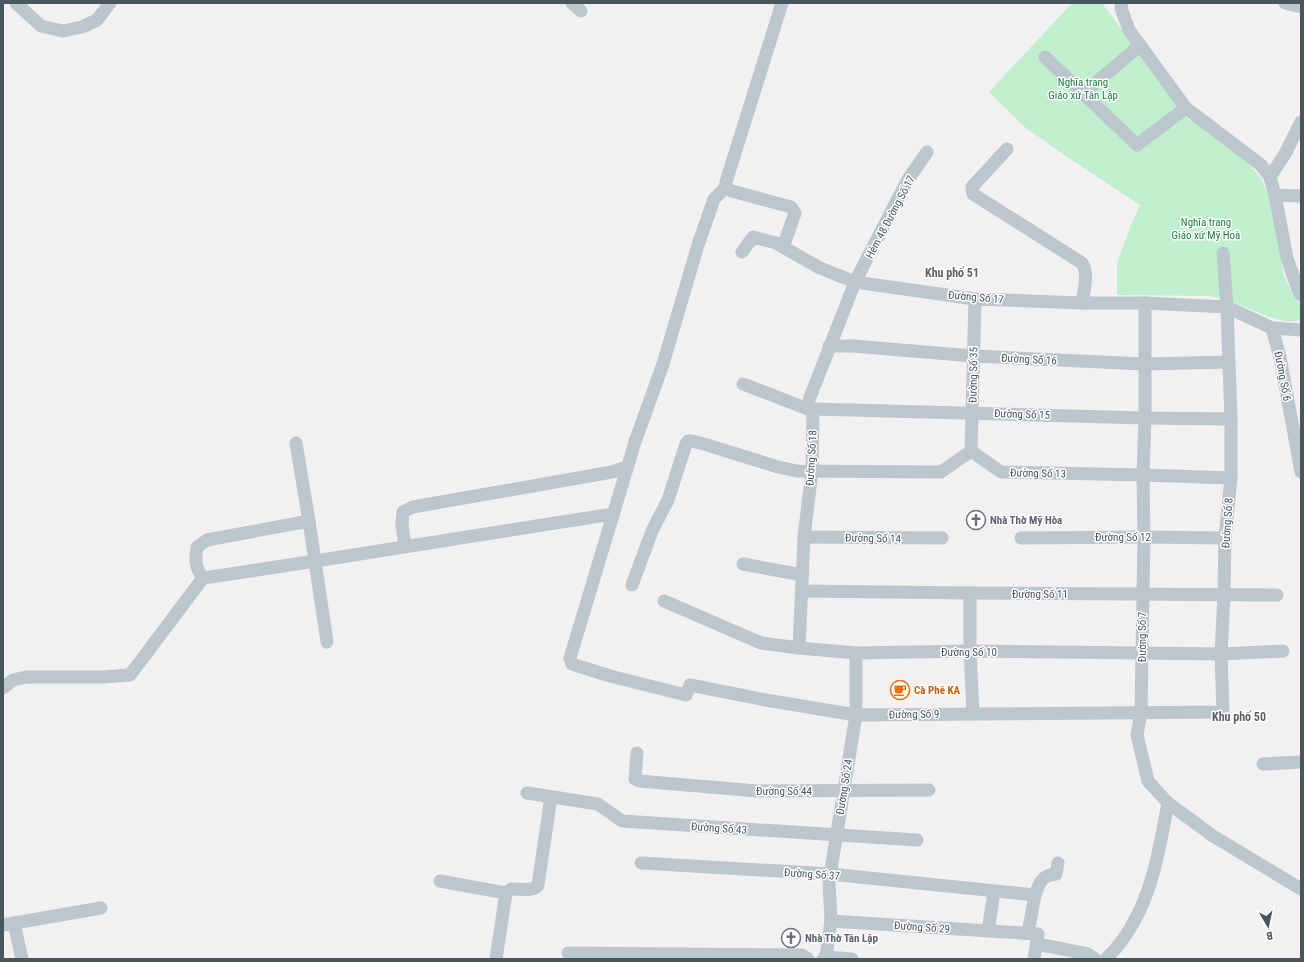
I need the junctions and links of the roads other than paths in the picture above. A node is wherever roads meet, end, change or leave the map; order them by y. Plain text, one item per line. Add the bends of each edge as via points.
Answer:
1 (16, 3) edge
2 (110, 3) edge
3 (782, 3) edge
4 (1122, 3) edge
5 (1285, 3) edge
6 (1301, 7) edge
7 (1140, 45) junction
8 (1045, 57) dead end
9 (1083, 94) junction
10 (1186, 108) junction
11 (1301, 122) edge
12 (1006, 149) dead end
13 (927, 152) dead end
14 (1270, 178) junction
15 (725, 188) junction
16 (1275, 195) junction
17 (1301, 196) edge
18 (783, 247) junction
19 (742, 252) dead end
20 (1223, 253) dead end
21 (855, 282) junction
22 (1301, 295) edge
23 (975, 299) junction
24 (1082, 303) junction
25 (1145, 303) junction
26 (1227, 307) junction
27 (1272, 328) junction
28 (1301, 330) edge
29 (829, 346) junction
30 (973, 356) junction
31 (1229, 362) junction
32 (1144, 364) junction
33 (743, 384) dead end
34 (810, 409) junction
35 (972, 412) junction
36 (1145, 418) junction
37 (1231, 419) junction
38 (296, 443) dead end
39 (971, 451) junction
40 (627, 467) junction
41 (812, 471) junction
42 (1301, 472) edge
43 (1142, 475) junction
44 (1231, 478) junction
45 (612, 514) junction
46 (309, 521) junction
47 (804, 537) junction
48 (1144, 537) junction
49 (942, 538) dead end
50 (1021, 538) dead end
51 (1225, 538) junction
52 (405, 546) junction
53 (315, 561) junction
54 (743, 564) dead end
55 (802, 575) junction
56 (203, 578) junction
57 (632, 585) dead end
58 (802, 591) junction
59 (970, 594) junction
60 (1142, 594) junction
61 (1224, 595) junction
62 (1277, 595) dead end
63 (664, 601) dead end
64 (327, 642) dead end
65 (799, 648) junction
66 (970, 651) junction
67 (1283, 651) dead end
68 (856, 653) junction
69 (1142, 653) junction
70 (1221, 654) junction
71 (3, 688) edge
72 (1141, 712) junction
73 (973, 713) junction
74 (856, 715) junction
75 (637, 753) dead end
76 (1301, 762) edge
77 (1263, 764) dead end
78 (929, 790) dead end
79 (844, 791) junction
80 (527, 793) dead end
81 (551, 797) junction
82 (1168, 803) junction
83 (837, 834) junction
84 (917, 840) dead end
85 (641, 863) dead end
86 (1058, 863) dead end
87 (830, 874) junction
88 (440, 881) dead end
89 (1301, 889) edge
90 (989, 891) junction
91 (506, 893) junction
92 (1035, 895) junction
93 (101, 908) dead end
94 (831, 921) junction
95 (9, 924) edge
96 (988, 931) junction
97 (1028, 933) junction
98 (1037, 944) junction
99 (568, 953) dead end
100 (730, 956) edge
101 (824, 958) edge
102 (22, 959) edge
103 (496, 959) edge
104 (808, 959) edge
105 (852, 959) edge
106 (1034, 959) edge
107 (1095, 959) edge
108 (1106, 959) edge

1 - 2 street via 40,26 63,30 82,27 97,20
3 - 15 street
4 - 7 street via 1121,8 1129,30
5 - 6 street
7 - 9 street
7 - 10 street
8 - 9 street
9 - 10 street via 1137,145
10 - 14 street via 1261,165
11 - 14 street
12 - 24 street via 972,188 973,194 1082,263 1086,274
13 - 21 street, Hẻm 48 Đường Số 17 via 907,181
14 - 16 street
15 - 18 street via 791,207 795,213
15 - 40 street via 714,199 711,207 663,364
16 - 17 street
16 - 22 street via 1287,258
18 - 19 street, Đường Số 17 via 753,237
18 - 21 street, Đường Số 17 via 820,268
20 - 26 street, Đường Số 8
21 - 23 street, Đường Số 17
21 - 29 street, Đường Số 18
23 - 24 street, Đường Số 17
23 - 30 street, Đường Số 35
24 - 25 street, Đường Số 17
25 - 26 street, Đường Số 17
25 - 32 street, Đường Số 7
26 - 27 street
26 - 31 street, Đường Số 8
27 - 28 street
27 - 42 street, Đường Số 6 via 1280,357
29 - 30 street, Đường Số 16
29 - 34 street, Đường Số 18 via 809,400
30 - 32 street, Đường Số 16
30 - 35 street, Đường Số 35
31 - 32 street, Đường Số 16
31 - 37 street, Đường Số 8
32 - 36 street, Đường Số 7
33 - 34 street, Đường Số 15
34 - 35 street, Đường Số 15
34 - 41 street, Đường Số 18
35 - 36 street, Đường Số 15
35 - 39 street, Đường Số 35
36 - 37 street, Đường Số 15
36 - 43 street, Đường Số 7
37 - 44 street, Đường Số 8
38 - 46 street
39 - 41 street via 942,472
39 - 43 street, Đường Số 13 via 1001,472
40 - 45 street
40 - 52 street via 612,472 413,507 403,512
41 - 47 street, Đường Số 18
41 - 57 street via 789,470 688,441 668,500 652,531
43 - 44 street, Đường Số 13
43 - 48 street, Đường Số 7
44 - 51 street, Đường Số 8
45 - 52 street
45 - 74 street, Đường Số 9 via 570,658 572,664 686,695 690,685
46 - 53 street
46 - 56 street via 207,540 197,547 195,561
47 - 49 street, Đường Số 14
47 - 55 street, Đường Số 18
48 - 50 street, Đường Số 12
48 - 51 street, Đường Số 12
48 - 60 street, Đường Số 7
51 - 61 street, Đường Số 8
52 - 53 street
53 - 56 street
53 - 64 street
54 - 55 street
55 - 58 street, Đường Số 18
56 - 71 street via 130,675 26,677 13,680
58 - 59 street, Đường Số 11
58 - 65 street, Đường Số 18
59 - 60 street, Đường Số 11
59 - 66 street
60 - 61 street, Đường Số 11
60 - 69 street, Đường Số 7
61 - 62 street, Đường Số 11
61 - 70 street, Đường Số 8
63 - 65 street, Đường Số 10 via 760,643
65 - 68 street, Đường Số 10
66 - 68 street, Đường Số 10
66 - 69 street, Đường Số 10
66 - 73 street
67 - 70 street, Đường Số 10
68 - 74 street, Đường Số 24
69 - 70 street, Đường Số 10
69 - 72 street, Đường Số 7
70 - 72 street, Đường Số 8 via 1223,712
72 - 73 street, Đường Số 9
72 - 82 street, Đường Số 7 via 1138,735 1148,781
73 - 74 street, Đường Số 9
74 - 79 street, Đường Số 24
75 - 79 street, Đường Số 44 via 635,779 639,781 757,791
76 - 77 street
78 - 79 street, Đường Số 44
79 - 83 street, Đường Số 24
80 - 81 street, Đường Số 43
81 - 83 street, Đường Số 43 via 598,804 622,821
81 - 91 street via 538,886 531,889 511,888
82 - 89 street, Đường Số 7 via 1213,836
82 - 108 street via 1160,849 1147,895 1132,925
83 - 84 street, Đường Số 43
83 - 87 street, Đường Số 24
85 - 87 street, Đường Số 37
86 - 92 street via 1056,874 1041,880
87 - 90 street, Đường Số 37
87 - 94 street, Đường Số 24
88 - 91 street
90 - 92 street, Đường Số 37
90 - 96 street
91 - 103 street
92 - 97 street
93 - 95 street
94 - 96 street, Đường Số 29
94 - 101 street
95 - 102 street
96 - 97 street, Đường Số 29
97 - 98 street via 1038,934
98 - 106 street
98 - 107 street via 1088,954
99 - 100 street
100 - 104 street via 802,955
101 - 105 street

